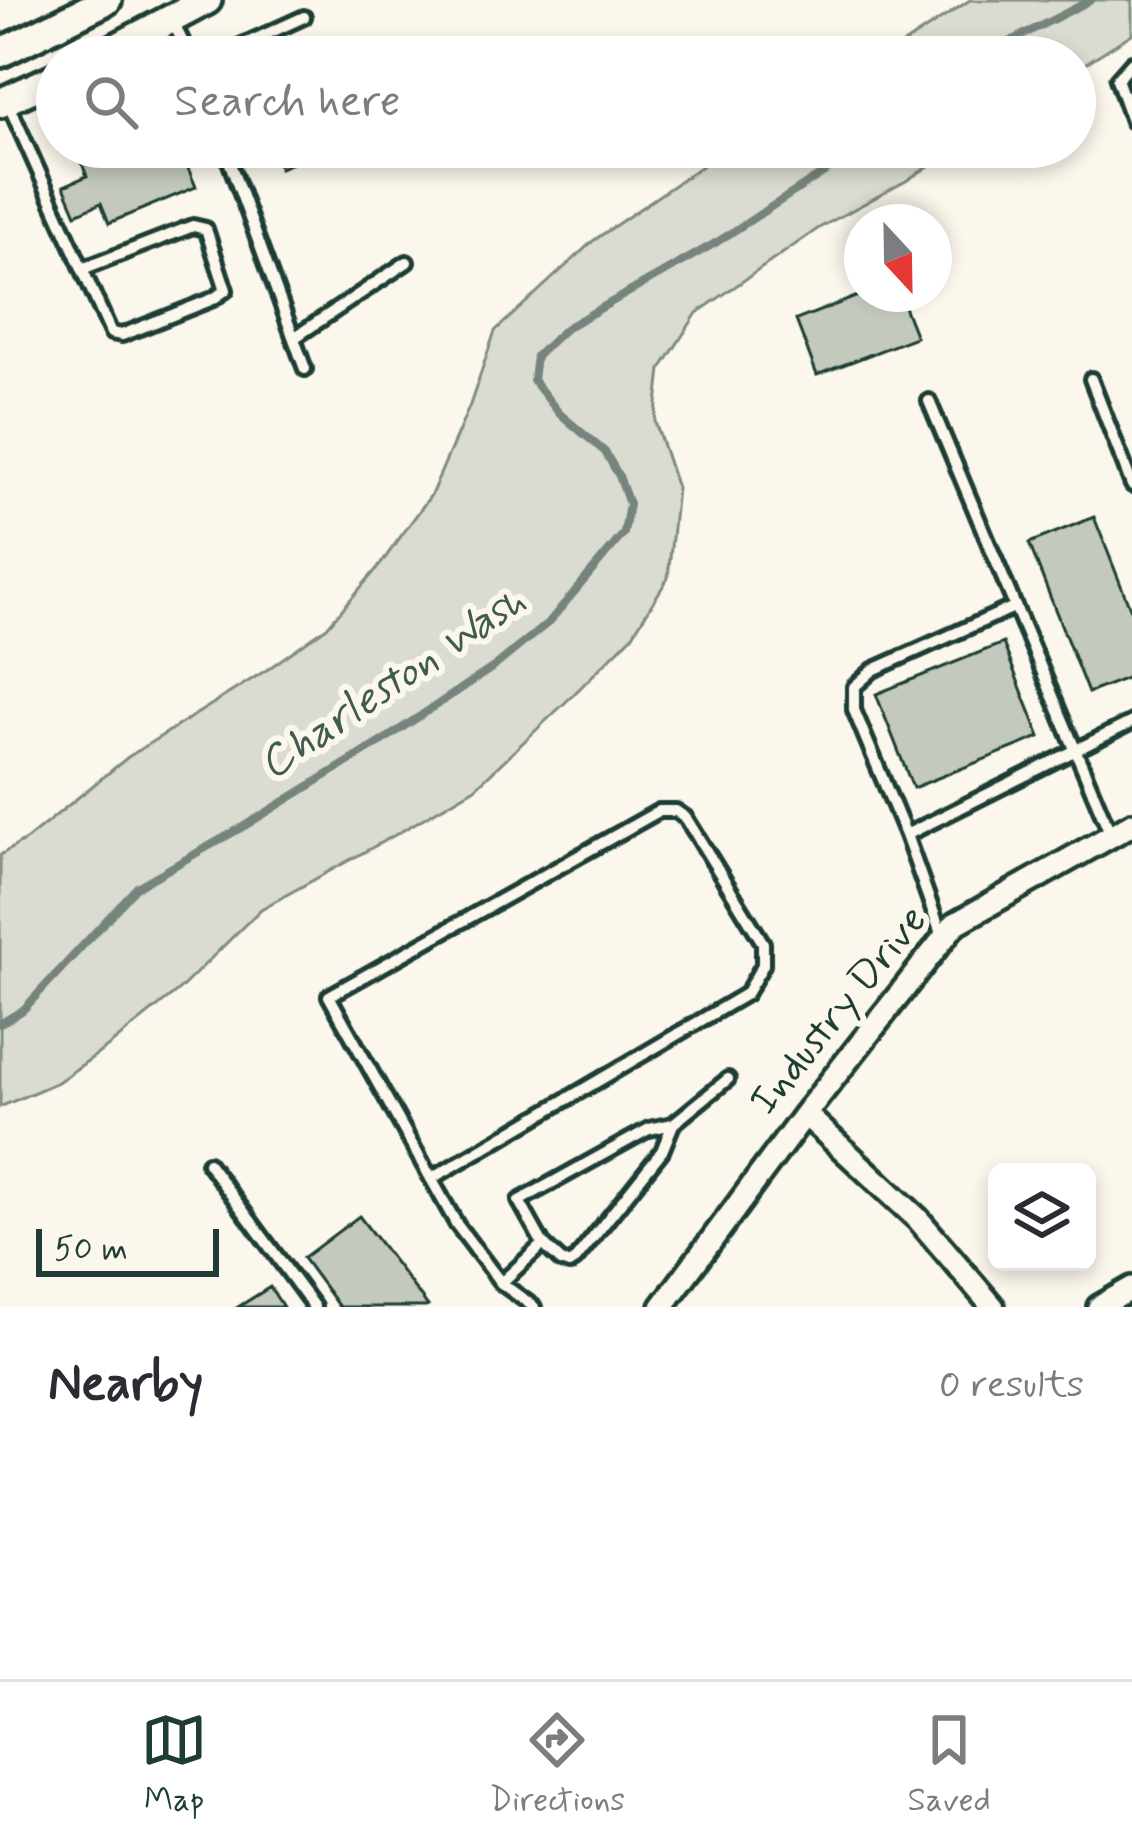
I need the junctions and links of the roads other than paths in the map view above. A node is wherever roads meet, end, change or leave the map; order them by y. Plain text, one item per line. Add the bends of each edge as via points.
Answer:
1 (107, 0) edge
2 (207, 0) edge
3 (304, 17) dead end
4 (172, 19) junction
5 (139, 36) edge
6 (180, 36) edge
7 (262, 36) edge
8 (0, 53) edge
9 (1132, 62) edge
10 (36, 87) edge
11 (4, 101) edge
12 (1132, 121) edge
13 (232, 168) edge
14 (407, 262) dead end
15 (82, 268) junction
16 (294, 338) junction
17 (305, 369) dead end
18 (1090, 379) dead end
19 (929, 401) dead end
20 (1132, 485) edge
21 (1014, 607) junction
22 (1132, 722) edge
23 (1073, 750) junction
24 (1132, 824) edge
25 (906, 835) junction
26 (1111, 836) junction
27 (944, 939) junction
28 (728, 1079) dead end
29 (805, 1114) junction
30 (673, 1124) junction
31 (208, 1163) dead end
32 (431, 1179) junction
33 (543, 1244) junction
34 (501, 1283) junction
35 (1132, 1288) edge
36 (314, 1307) edge
37 (534, 1307) edge
38 (662, 1307) edge
39 (993, 1307) edge
40 (1099, 1307) edge

1 - 8 street
2 - 4 street
3 - 7 lane
4 - 5 street
4 - 6 lane
9 - 12 lane via 1117,79
10 - 11 street
11 - 15 lane
13 - 16 lane
14 - 16 lane
15 - 15 lane via 193,226 206,229 226,290 111,333
16 - 17 lane
18 - 20 lane
19 - 21 lane
21 - 23 lane
21 - 25 lane via 873,670 854,688 854,710
22 - 23 lane
23 - 25 lane
23 - 26 lane
24 - 26 street, Industry Drive
25 - 27 lane
26 - 27 street, Industry Drive via 955,924
27 - 29 street, Industry Drive
28 - 30 lane
29 - 38 street, Industry Drive
29 - 39 street via 918,1219
30 - 33 lane via 662,1150 576,1259 561,1261
30 - 33 lane via 649,1129 519,1201
31 - 36 lane
32 - 32 lane via 746,994 763,965 763,943 676,811 659,812 329,997
32 - 34 lane
33 - 34 lane
34 - 37 lane
35 - 40 street

